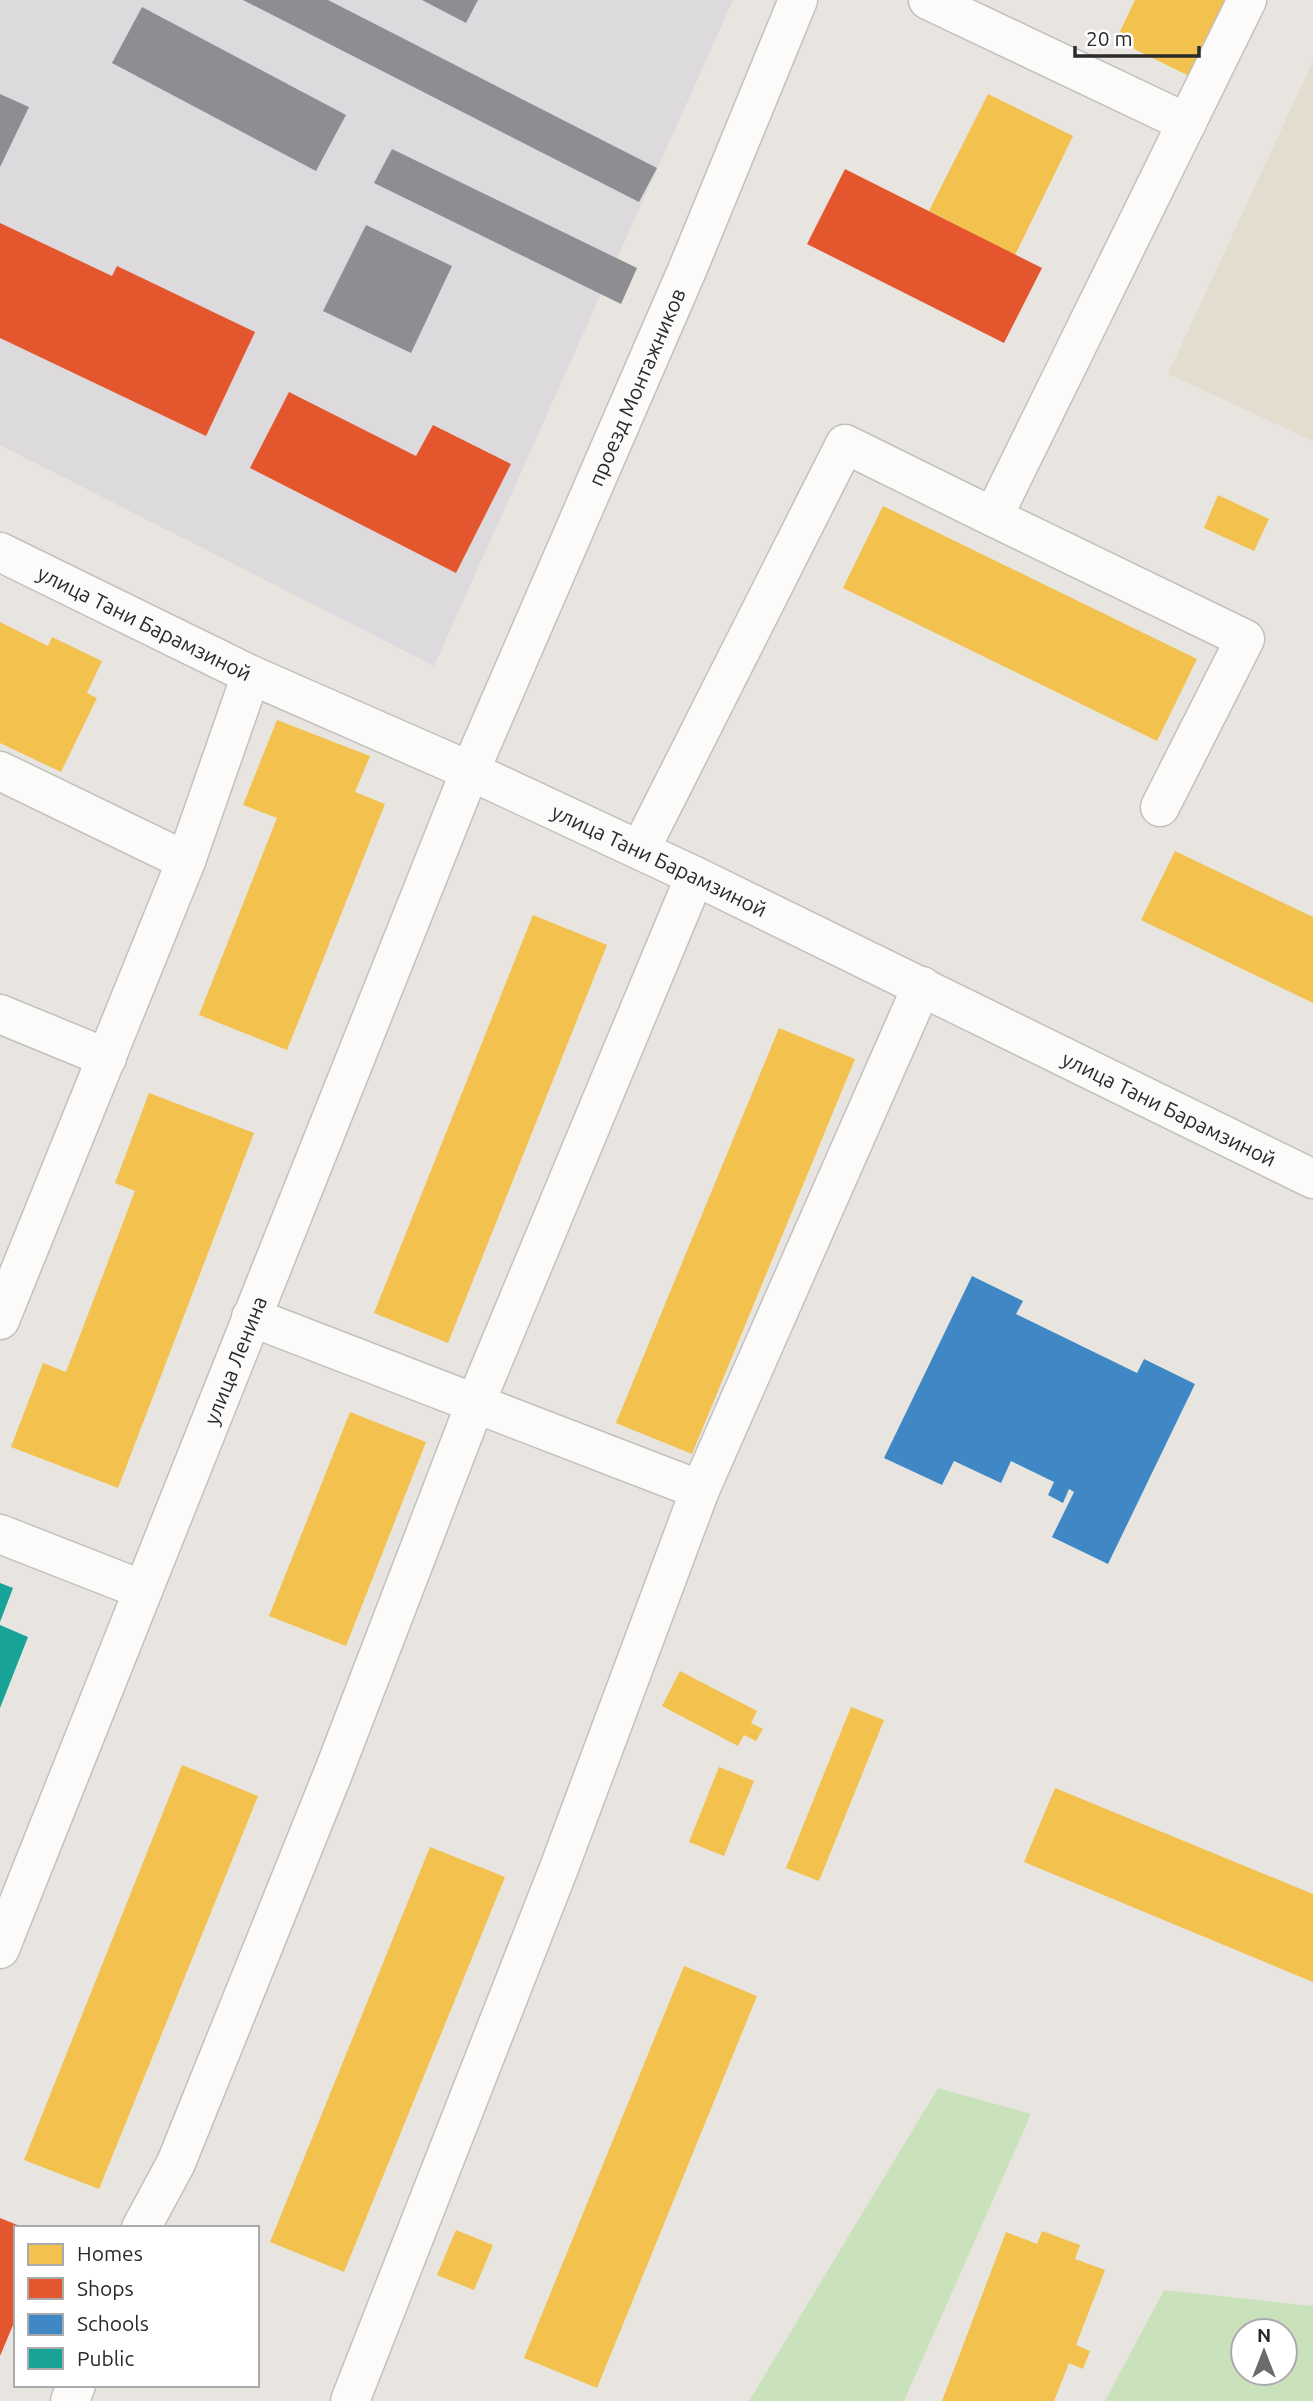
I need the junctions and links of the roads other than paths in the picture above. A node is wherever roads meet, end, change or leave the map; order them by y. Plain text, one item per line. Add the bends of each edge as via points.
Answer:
1 (798, 0) edge
2 (929, 0) edge
3 (1247, 0) edge
4 (1187, 123) junction
5 (993, 517) junction
6 (0, 552) edge
7 (251, 675) junction
8 (0, 771) edge
9 (470, 771) junction
10 (1160, 807) dead end
11 (640, 850) junction
12 (186, 861) junction
13 (695, 876) junction
14 (922, 986) junction
15 (0, 1014) edge
16 (107, 1059) junction
17 (1313, 1179) edge
18 (251, 1317) junction
19 (0, 1320) edge
20 (475, 1404) junction
21 (700, 1490) junction
22 (0, 1534) edge
23 (143, 1590) junction
24 (0, 1949) edge
25 (142, 2226) edge
26 (350, 2401) edge

1 - 9 street, проезд Монтажников via 688,268
2 - 4 street
3 - 4 street
4 - 5 street
5 - 10 street via 1245,639
5 - 11 street via 845,444
6 - 7 street, улица Тани Барамзиной
7 - 9 street, улица Тани Барамзиной
7 - 12 street
8 - 12 street
9 - 11 street, улица Тани Барамзиной
9 - 18 street, улица Ленина
11 - 13 street, улица Тани Барамзиной
12 - 16 street
13 - 14 street, улица Тани Барамзиной
13 - 20 street
14 - 17 street, улица Тани Барамзиной
14 - 21 street
15 - 16 street
16 - 19 street
18 - 20 street
18 - 23 street, улица Ленина
20 - 21 street
20 - 25 street via 176,2163
21 - 26 street via 559,1868
22 - 23 street
23 - 24 street, улица Ленина

